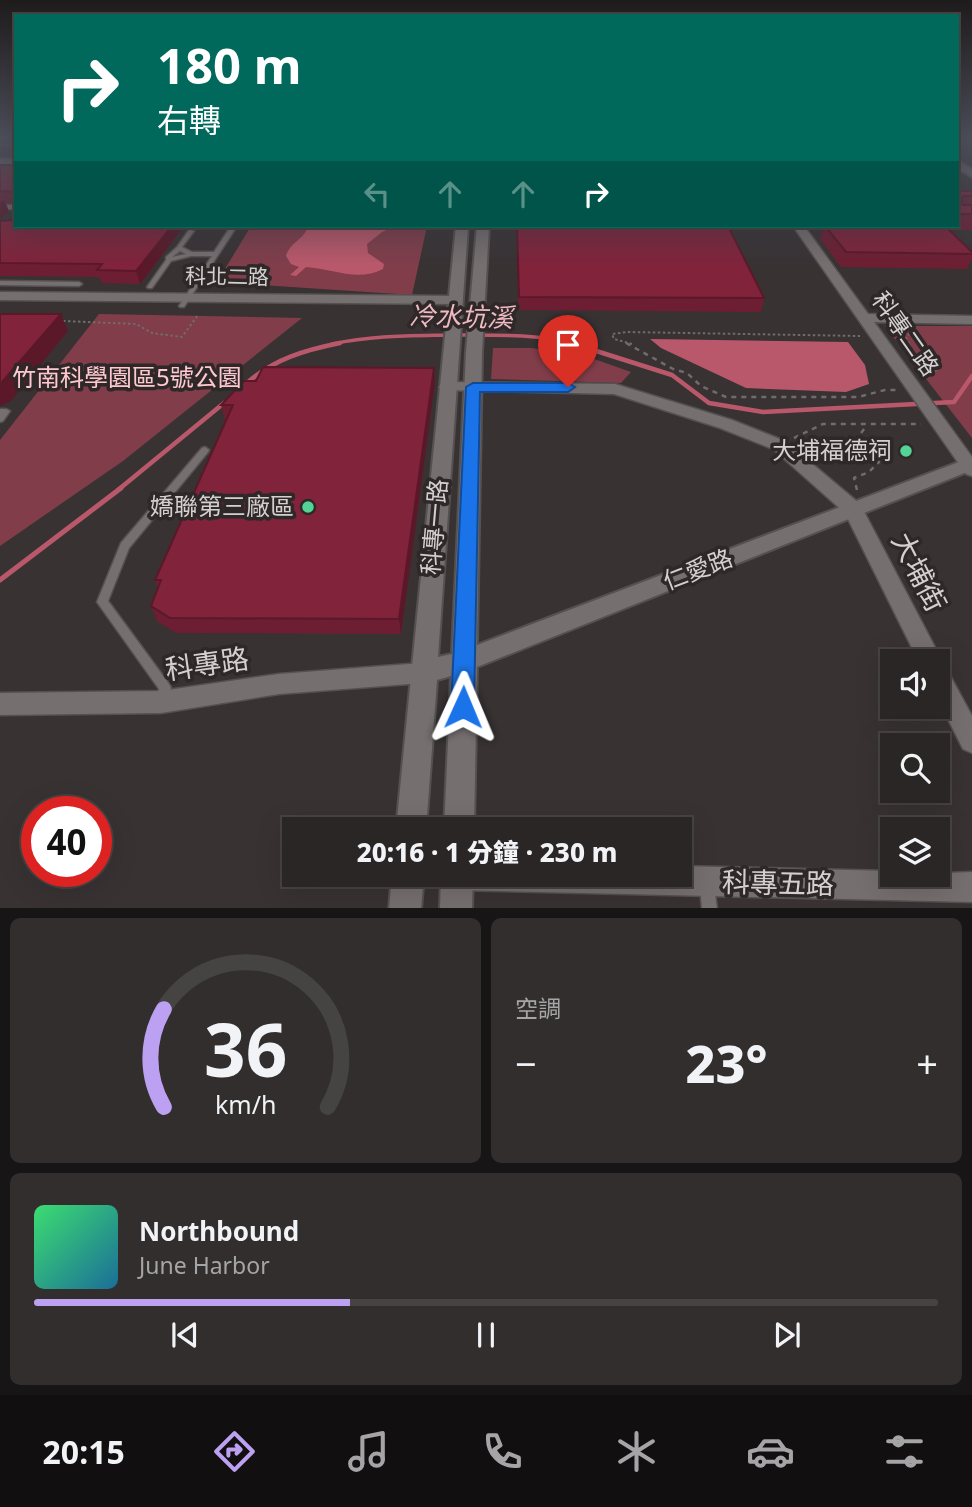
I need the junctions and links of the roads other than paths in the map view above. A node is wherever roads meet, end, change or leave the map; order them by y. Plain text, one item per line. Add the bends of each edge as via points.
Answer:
1 (233, 228) edge
2 (462, 228) edge
3 (483, 228) edge
4 (800, 228) edge
5 (191, 231) dead end
6 (179, 248) junction
7 (191, 254) junction
8 (215, 254) junction
9 (169, 260) junction
10 (0, 283) edge
11 (79, 284) dead end
12 (150, 286) dead end
13 (0, 296) edge
14 (185, 302) junction
15 (0, 304) edge
16 (454, 311) junction
17 (478, 312) junction
18 (863, 318) junction
19 (972, 320) edge
20 (447, 387) junction
21 (473, 387) junction
22 (0, 411) edge
23 (0, 419) edge
24 (205, 450) dead end
25 (971, 466) edge
26 (855, 500) junction
27 (925, 649) edge
28 (464, 662) junction
29 (422, 673) junction
30 (950, 698) edge
31 (161, 702) junction
32 (0, 704) edge
33 (972, 741) edge
34 (412, 817) edge
35 (459, 817) edge
36 (407, 887) edge
37 (457, 887) edge
38 (602, 887) edge
39 (972, 887) edge
40 (708, 895) edge
41 (405, 908) edge
42 (456, 908) edge

1 - 8 lane
2 - 16 street, 科專一路
3 - 17 street, 科專一路
4 - 18 street, 科專二路
5 - 6 lane
6 - 7 lane
6 - 9 lane
7 - 8 lane
7 - 9 lane
8 - 14 lane
9 - 12 lane
10 - 11 lane
13 - 14 street, 科北二路
14 - 15 street, 科北二路
14 - 16 street, 科北二路
16 - 17 street
16 - 20 street, 科專一路
17 - 21 street, 科專一路
18 - 19 street
18 - 25 street, 科專二路 via 930,422
20 - 21 street
20 - 29 street, 科專一路
21 - 26 street via 615,389 779,445
21 - 28 street, 科專一路
22 - 23 lane via 6,411
24 - 31 lane via 125,546 102,602 165,688
25 - 26 street, 仁愛路
26 - 27 street, 大埔街
26 - 28 street, 仁愛路
28 - 29 street, 仁愛路
28 - 35 street, 科專一路
29 - 31 street, 科專路 via 279,684
29 - 34 street, 科專一路
30 - 33 street
31 - 32 street, 科專路
36 - 41 street
37 - 42 street
38 - 40 street, 科專五路
39 - 40 street, 科專五路

